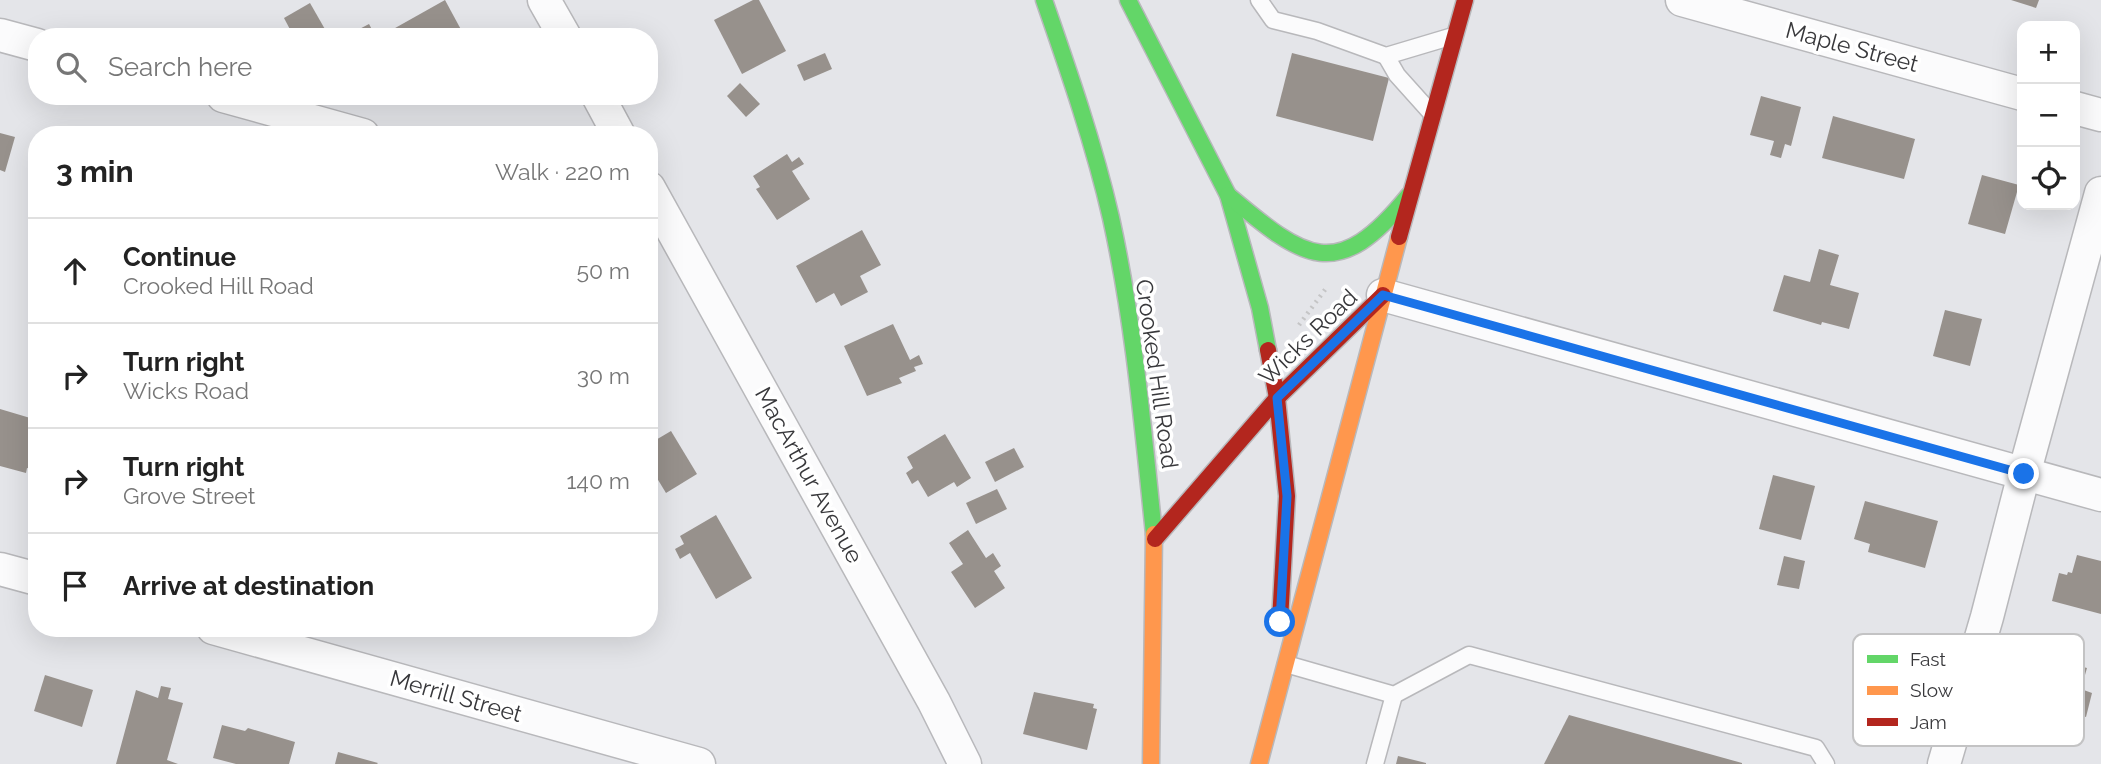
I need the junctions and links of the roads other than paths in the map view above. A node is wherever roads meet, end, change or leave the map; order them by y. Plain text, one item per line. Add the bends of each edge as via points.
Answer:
1 (544, 0) edge
2 (1044, 0) edge
3 (1149, 0) edge
4 (1259, 0) edge
5 (1465, 0) edge
6 (1682, 0) edge
7 (1130, 4) edge
8 (560, 28) edge
9 (0, 35) edge
10 (1456, 35) junction
11 (28, 43) edge
12 (1386, 56) junction
13 (2017, 92) edge
14 (255, 105) edge
15 (603, 105) edge
16 (2080, 109) edge
17 (2101, 115) edge
18 (1433, 116) junction
19 (331, 126) edge
20 (615, 126) edge
21 (1412, 191) junction
22 (2101, 193) edge
23 (1228, 195) junction
24 (658, 204) edge
25 (1383, 295) junction
26 (1277, 398) junction
27 (2024, 474) junction
28 (2101, 495) edge
29 (1155, 538) junction
30 (0, 569) edge
31 (28, 577) edge
32 (1982, 634) edge
33 (245, 637) edge
34 (1286, 664) junction
35 (1394, 695) junction
36 (1264, 745) junction
37 (1949, 746) edge
38 (699, 764) edge
39 (965, 764) edge
40 (1151, 764) edge
41 (1259, 764) edge
42 (1375, 764) edge
43 (1826, 764) edge
44 (1944, 764) edge

1 - 8 street
2 - 29 main road, Crooked Hill Road via 1078,96 1111,219 1134,352
3 - 7 lane
4 - 12 lane via 1273,20
5 - 10 main road, Wicks Road
6 - 13 street, Maple Street
7 - 23 main road
9 - 11 street
10 - 12 lane
10 - 18 main road, Wicks Road
12 - 18 lane
14 - 19 street
15 - 20 street
16 - 17 street
18 - 21 main road, Wicks Road
21 - 23 main road via 1389,220 1336,255 1311,251 1276,234
21 - 25 main road, Wicks Road
22 - 27 street
23 - 26 main road via 1260,308
24 - 39 street, MacArthur Avenue
25 - 26 main road, Wicks Road
25 - 27 street
25 - 34 main road, Wicks Road
26 - 29 main road, Wicks Road
26 - 36 main road via 1287,496 1280,622
27 - 28 street
27 - 32 street
29 - 40 main road, Crooked Hill Road
30 - 31 street
33 - 38 street, Merrill Street
34 - 35 lane
34 - 36 main road, Wicks Road
35 - 42 lane
35 - 43 lane via 1469,655 1816,748
36 - 41 main road, Wicks Road
37 - 44 street

